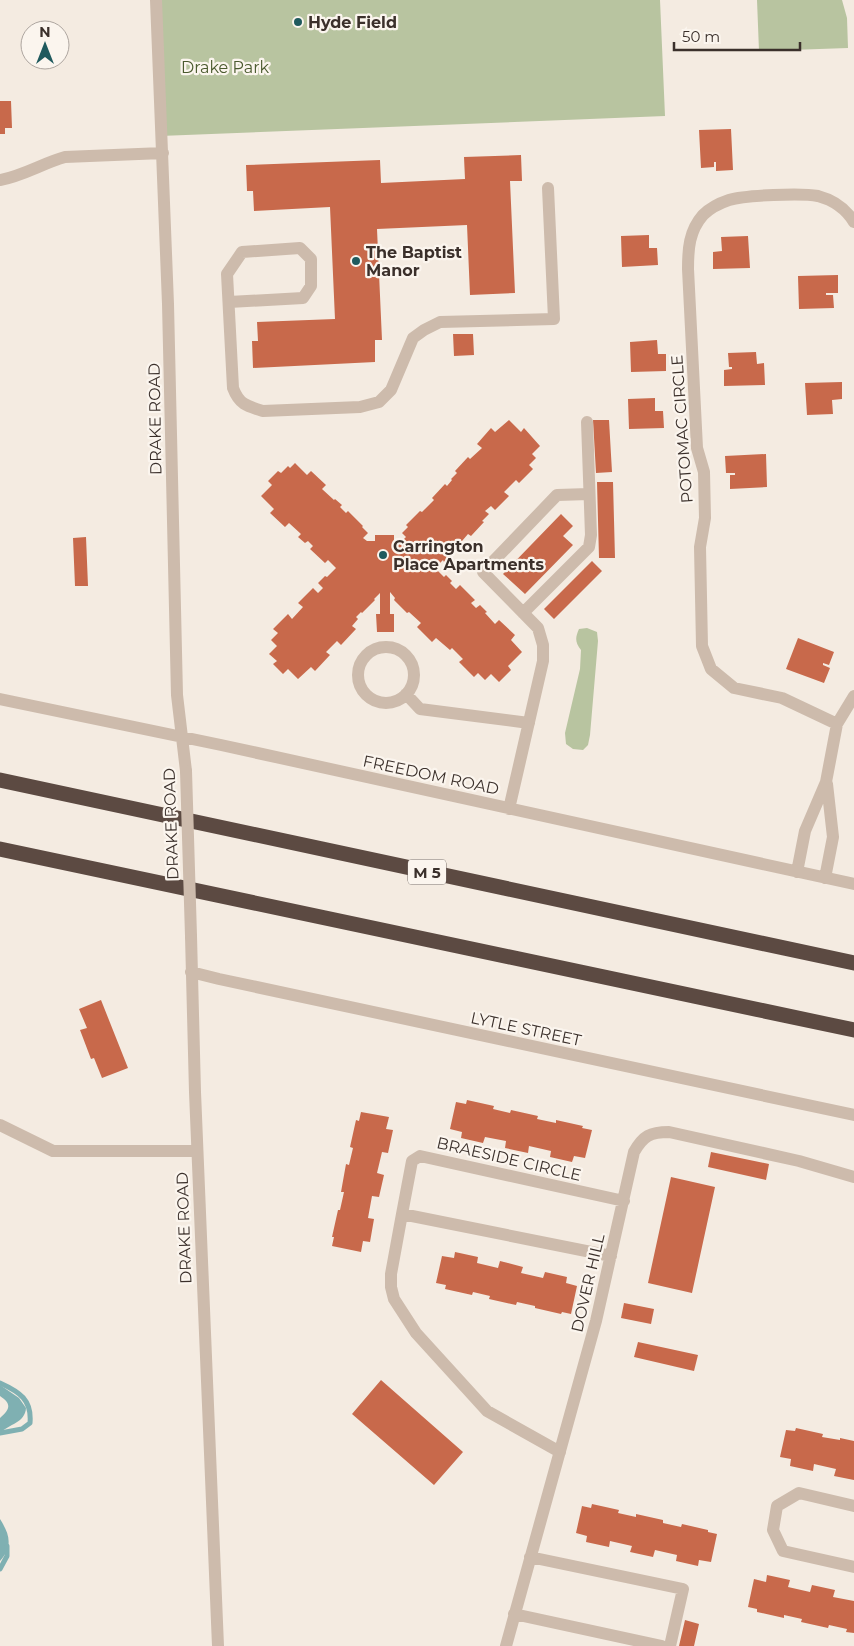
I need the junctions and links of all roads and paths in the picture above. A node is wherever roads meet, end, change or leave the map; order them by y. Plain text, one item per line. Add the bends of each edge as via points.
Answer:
1 (156, 0) edge
2 (163, 153) junction
3 (0, 180) edge
4 (548, 188) dead end
5 (854, 222) edge
6 (229, 302) junction
7 (587, 422) dead end
8 (589, 494) junction
9 (523, 613) junction
10 (406, 694) junction
11 (854, 696) edge
12 (0, 699) edge
13 (529, 723) junction
14 (837, 724) junction
15 (182, 737) junction
16 (0, 780) edge
17 (826, 782) junction
18 (509, 809) junction
19 (0, 849) edge
20 (797, 872) junction
21 (825, 878) junction
22 (854, 884) edge
23 (854, 964) edge
24 (191, 972) junction
25 (854, 1030) edge
26 (854, 1115) edge
27 (0, 1125) edge
28 (197, 1151) junction
29 (854, 1177) edge
30 (624, 1201) junction
31 (402, 1214) junction
32 (611, 1256) junction
33 (560, 1452) junction
34 (854, 1506) edge
35 (530, 1557) junction
36 (854, 1567) edge
37 (514, 1614) junction
38 (218, 1646) edge
39 (506, 1646) edge
40 (662, 1646) edge
41 (670, 1646) edge

1 - 2 street, DRAKE ROAD
2 - 3 street via 65,157
2 - 15 street, DRAKE ROAD via 177,695
4 - 6 street via 554,319 440,322 413,338 391,390 379,402 360,407 263,411 237,399 233,388
5 - 14 street, POTOMAC CIRCLE via 842,208 819,196 736,198 704,214 696,224 688,250 697,448 704,472 700,547 702,646 711,669 734,688 782,698
6 - 6 street via 227,274 242,252 300,248 311,259 311,286 303,298
7 - 8 street
8 - 9 street via 589,547
8 - 9 street via 557,495 483,572
9 - 13 street via 538,628 543,645 543,661
10 - 10 street via 414,674 406,654 385,646 374,648 365,655 357,675 366,695 386,703 397,701
10 - 13 street via 420,709
11 - 14 street
12 - 15 street, FREEDOM ROAD
13 - 18 street
14 - 17 street
15 - 18 street, FREEDOM ROAD
15 - 24 street, DRAKE ROAD, bridge via 186,771
16 - 23 highway, M 5
17 - 20 street via 805,831
17 - 21 street via 833,837
18 - 20 street, FREEDOM ROAD
19 - 25 highway
20 - 21 street, FREEDOM ROAD
21 - 22 street, FREEDOM ROAD
24 - 26 street, LYTLE STREET
24 - 28 street, DRAKE ROAD
27 - 28 street via 52,1151
28 - 38 street, DRAKE ROAD
29 - 30 street, DOVER HILL via 682,1134 659,1132 641,1141 634,1152
30 - 31 street, BRAESIDE CIRCLE via 420,1156 412,1161
30 - 32 street, DOVER HILL
31 - 32 street
31 - 33 street, BRAESIDE CIRCLE via 390,1287 416,1333 487,1411
32 - 33 street, DOVER HILL
33 - 35 street, DOVER HILL
34 - 36 street via 799,1493 777,1506 773,1530 783,1551
35 - 37 street, DOVER HILL
35 - 41 street via 683,1589
37 - 39 street, DOVER HILL
37 - 40 street

